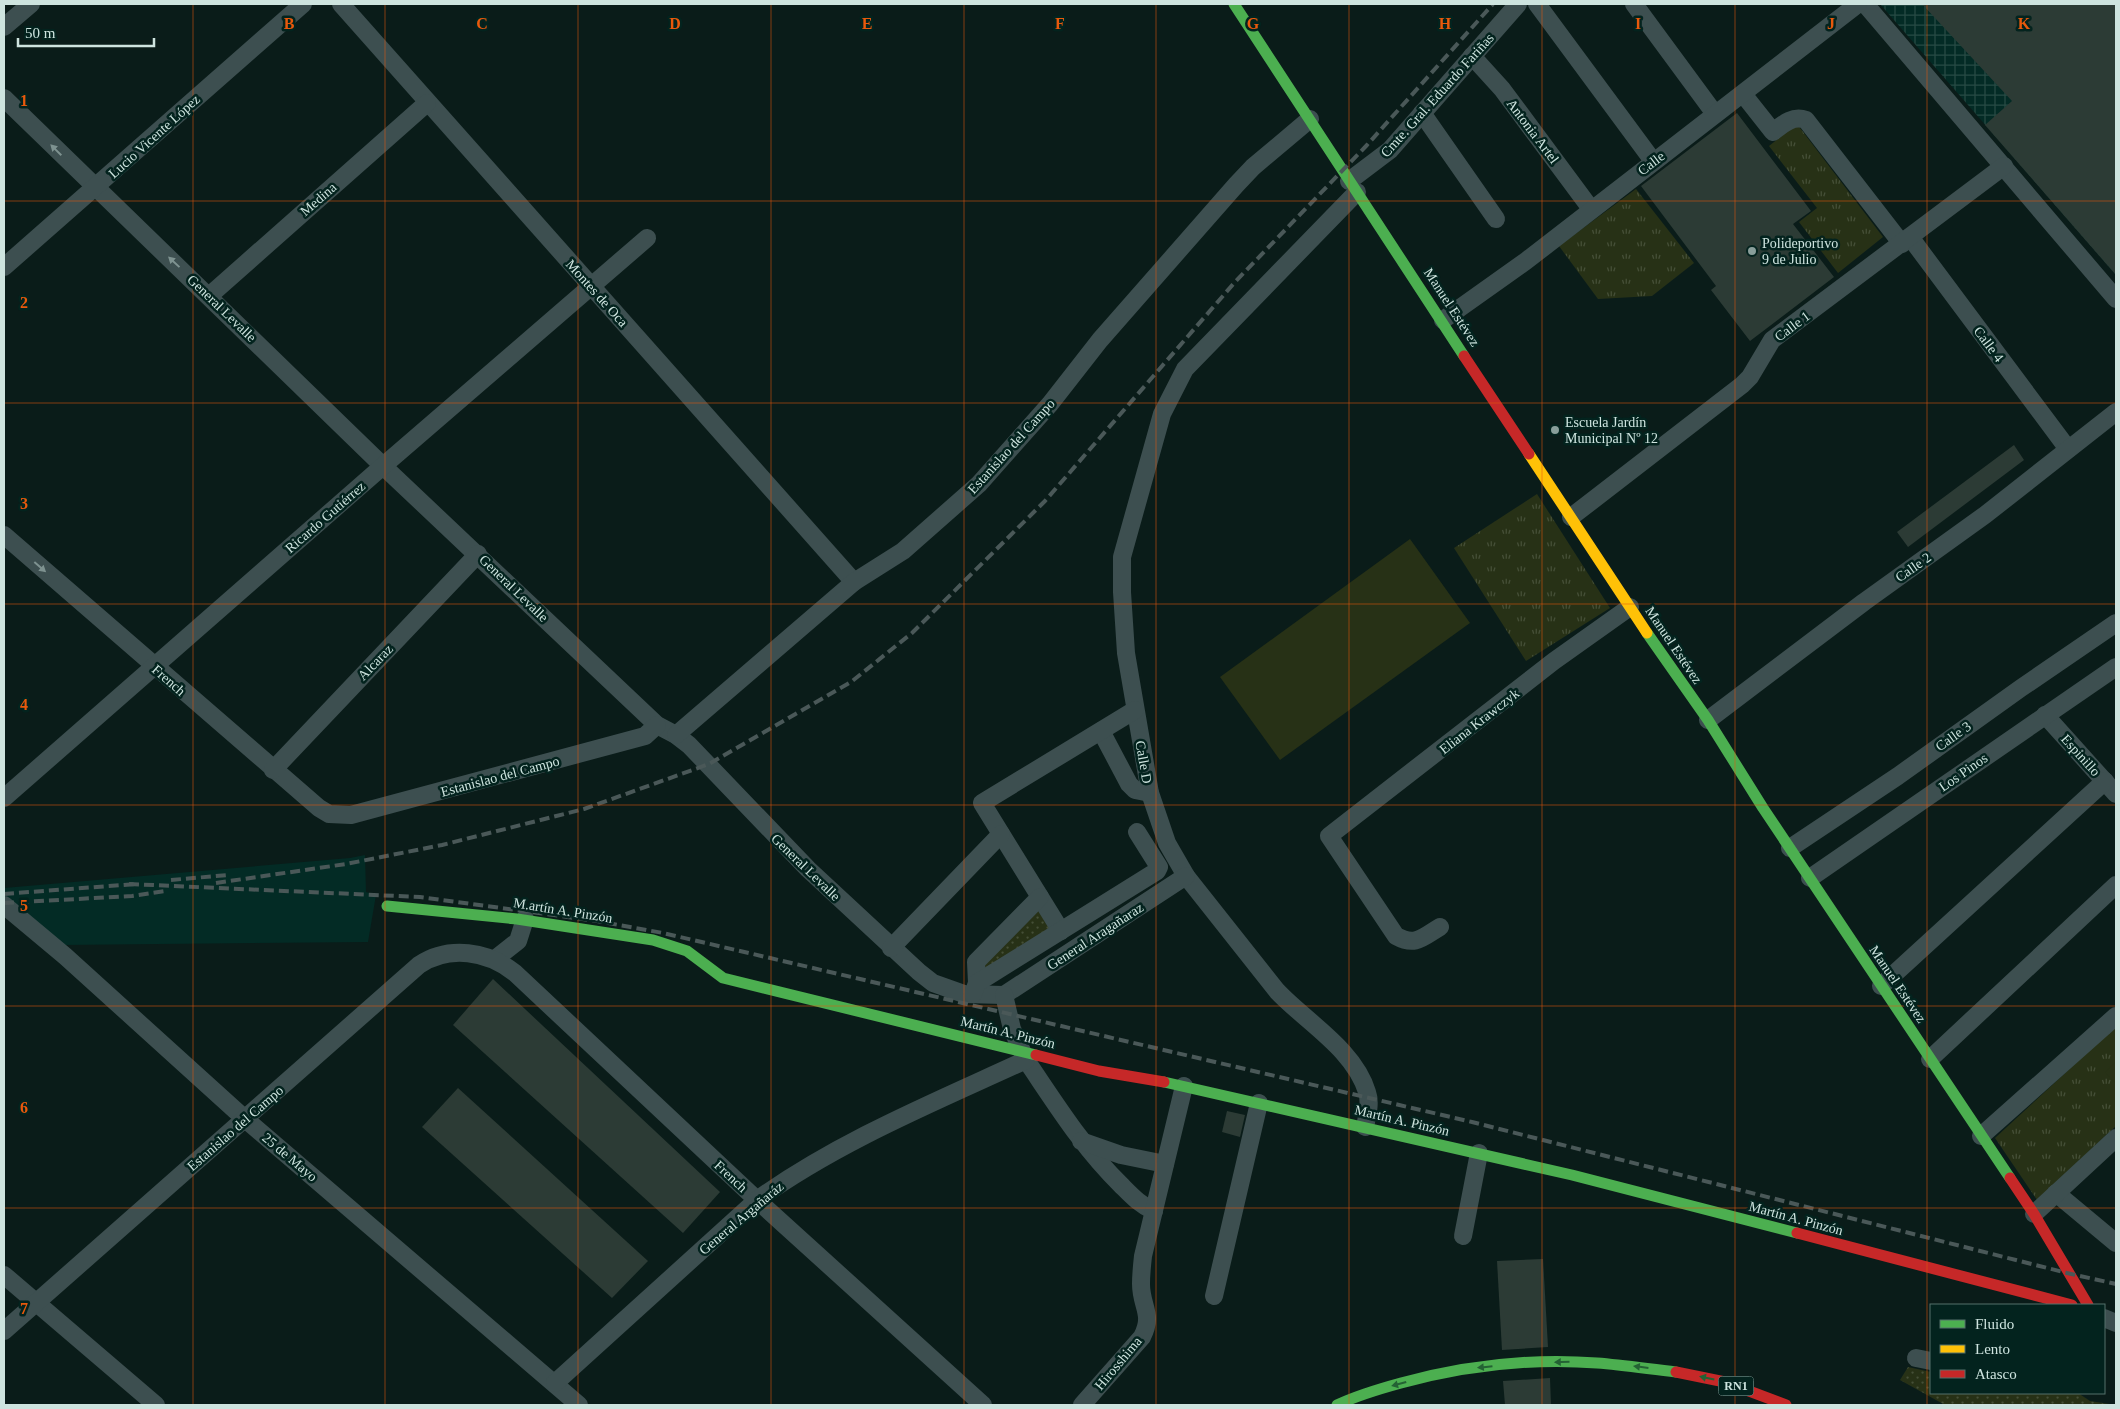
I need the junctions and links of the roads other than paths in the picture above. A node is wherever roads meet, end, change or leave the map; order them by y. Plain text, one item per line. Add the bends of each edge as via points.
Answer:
1 (31, 4) edge
2 (303, 4) edge
3 (341, 4) edge
4 (1234, 4) edge
5 (1518, 4) edge
6 (1537, 4) edge
7 (1634, 4) edge
8 (1858, 4) edge
9 (1865, 4) edge
10 (4, 27) edge
11 (1472, 56) junction
12 (1743, 94) junction
13 (4, 98) edge
14 (427, 103) junction
15 (1422, 113) junction
16 (1715, 114) junction
17 (1310, 119) junction
18 (1653, 161) junction
19 (2004, 166) junction
20 (1353, 186) junction
21 (96, 188) junction
22 (1591, 209) junction
23 (1496, 219) dead end
24 (647, 238) dead end
25 (1906, 240) junction
26 (4, 267) edge
27 (592, 287) junction
28 (209, 296) junction
29 (2116, 299) edge
30 (1443, 320) junction
31 (1209, 343) joint
32 (2116, 412) edge
33 (2068, 449) junction
34 (383, 466) junction
35 (1571, 517) junction
36 (4, 535) edge
37 (478, 554) junction
38 (854, 582) junction
39 (1630, 607) junction
40 (2116, 623) edge
41 (153, 666) junction
42 (2116, 667) edge
43 (1135, 710) junction
44 (2045, 715) junction
45 (1708, 720) junction
46 (657, 725) junction
47 (1101, 731) junction
48 (676, 735) junction
49 (273, 770) junction
50 (2110, 788) edge
51 (1150, 793) junction
52 (4, 798) edge
53 (339, 816) joint
54 (1136, 832) dead end
55 (1001, 834) junction
56 (1790, 848) junction
57 (1186, 876) junction
58 (1810, 878) junction
59 (2116, 885) edge
60 (1040, 897) junction
61 (4, 905) edge
62 (387, 906) dead end
63 (525, 919) junction
64 (1440, 927) dead end
65 (1061, 931) junction
66 (891, 948) junction
67 (477, 954) joint
68 (495, 959) junction
69 (723, 978) joint
70 (1881, 986) junction
71 (975, 988) junction
72 (1004, 995) junction
73 (2116, 1016) edge
74 (1024, 1055) junction
75 (1930, 1059) junction
76 (1184, 1086) junction
77 (1259, 1103) junction
78 (246, 1119) junction
79 (1365, 1127) junction
80 (1981, 1136) junction
81 (2116, 1138) edge
82 (1081, 1141) junction
83 (1479, 1153) junction
84 (1165, 1164) junction
85 (2056, 1193) junction
86 (757, 1200) junction
87 (1154, 1211) junction
88 (2034, 1214) junction
89 (1463, 1236) dead end
90 (2116, 1243) edge
91 (4, 1275) edge
92 (1214, 1296) dead end
93 (36, 1302) junction
94 (2068, 1304) edge
95 (2087, 1304) edge
96 (4, 1331) edge
97 (555, 1383) junction
98 (1332, 1404) edge
99 (156, 1405) edge
100 (579, 1405) edge
101 (983, 1405) edge
102 (1082, 1405) edge
103 (1786, 1405) edge

1 - 10 street
2 - 21 street, Lucio Vicente López
3 - 14 street, Montes de Oca
4 - 17 main road, Manuel Estévez
5 - 11 street, Cmte. Gral. Eduardo Fariñas
6 - 18 street
7 - 16 street
8 - 12 street, Calle
9 - 19 street
11 - 15 street, Cmte. Gral. Eduardo Fariñas
11 - 22 street, Antonia Artel via 1502,89
12 - 16 street, Calle
12 - 25 street, Calle 4 via 1773,132 1792,119 1806,120
21 -> 13 street, General Levalle
14 - 27 street, Montes de Oca
14 - 28 street, Medina
15 - 20 street, Cmte. Gral. Eduardo Fariñas
15 - 23 street
16 - 18 street, Calle
17 - 20 main road, Manuel Estévez
17 - 38 street, Estanislao del Campo via 1236,185 979,484 903,551
18 - 22 street, Calle
19 - 25 street, Calle 1
19 - 29 street
20 - 30 main road, Manuel Estévez
20 - 31 street, Cmte. Gral. Eduardo Fariñas
21 - 26 street, Lucio Vicente López
28 -> 21 street, General Levalle
22 - 30 street, Calle via 1526,261
24 - 27 street, Ricardo Gutiérrez
25 - 33 street, Calle 4
25 - 35 street, Calle 1 via 1772,340 1742,385
27 - 34 street, Ricardo Gutiérrez
27 - 38 street, Montes de Oca
28 - 34 street, General Levalle
30 - 35 main road, Manuel Estévez
31 - 43 street, Calle D via 1185,369 1162,414 1122,557 1126,644
32 - 33 street, Calle 2
33 - 45 street, Calle 2 via 1985,515
34 - 37 street, General Levalle
34 - 41 street, Ricardo Gutiérrez
35 - 39 main road, Manuel Estévez
36 -> 41 street, French
37 - 46 street, General Levalle
37 - 49 street, Alcaraz
38 - 48 street, Estanislao del Campo
39 - 45 main road, Manuel Estévez
39 - 64 street, Eliana Krawczyk via 1329,836 1396,936 1406,942 1414,942
40 - 56 street, Calle 3
41 - 49 street, French
41 - 52 street, Ricardo Gutiérrez
42 - 44 street, Los Pinos
43 - 47 street
43 - 51 street, Calle D
44 - 50 street, Espinillo
44 - 58 street, Los Pinos
45 - 56 main road, Manuel Estévez
46 - 48 street, General Levalle
46 - 53 street, Estanislao del Campo via 645,736
47 - 51 street via 1129,784 1135,790
47 - 55 street via 982,804
48 - 66 street, General Levalle via 709,764 795,857
49 - 53 street, French via 319,808
50 - 70 street
51 - 57 street, Calle D via 1168,843
54 - 65 street via 1159,867 1158,871
55 - 60 street
55 - 66 street
56 - 58 main road, Manuel Estévez
57 - 72 street, General Aragañaraz
57 - 79 street, Calle D via 1277,991 1346,1056 1367,1092 1369,1103
58 - 70 main road, Manuel Estévez
59 - 75 street
60 - 65 street
60 - 71 street via 976,962
61 - 78 street, 25 de Mayo
62 - 63 main road, M.artín A. Pinzón
63 - 68 street via 518,941
63 - 69 main road, M.artín A. Pinzón via 633,936 668,945 688,952
65 - 71 street
66 - 71 street, General Levalle via 933,982 964,994
67 - 68 street, French
67 - 78 street, Estanislao del Campo via 445,953 419,965
68 - 86 street, French via 515,973
69 - 74 main road, Martín A. Pinzón
70 - 75 main road, Manuel Estévez
71 - 72 street, General Levalle
72 - 74 street via 1007,1013
73 - 80 street
74 - 76 main road, Martín A. Pinzón
74 - 82 street
74 - 86 street, General Argañaráz via 830,1154
75 - 80 main road, Manuel Estévez
76 - 77 main road, Martín A. Pinzón
76 - 84 street
77 - 79 main road, Martín A. Pinzón
77 - 92 street
78 - 93 street, Estanislao del Campo
78 - 97 street, 25 de Mayo
79 - 83 main road, Martín A. Pinzón
80 - 88 main road, Manuel Estévez
81 - 85 street
82 - 84 street via 1121,1155
82 - 87 street via 1142,1206
83 - 89 street
83 - 94 main road, Martín A. Pinzón
84 - 87 street
85 - 88 street
85 - 90 street
86 - 97 street, General Argañaráz
86 - 101 street, French
87 - 102 street, Hirosshima via 1143,1256 1141,1284 1147,1326
88 - 95 main road, Manuel Estévez
91 - 93 street
93 - 96 street, Estanislao del Campo
93 - 99 street
97 - 100 street, 25 de Mayo
103 -> 98 main road, RN1 via 1725,1382 1644,1367 1596,1363 1504,1365 1442,1372

